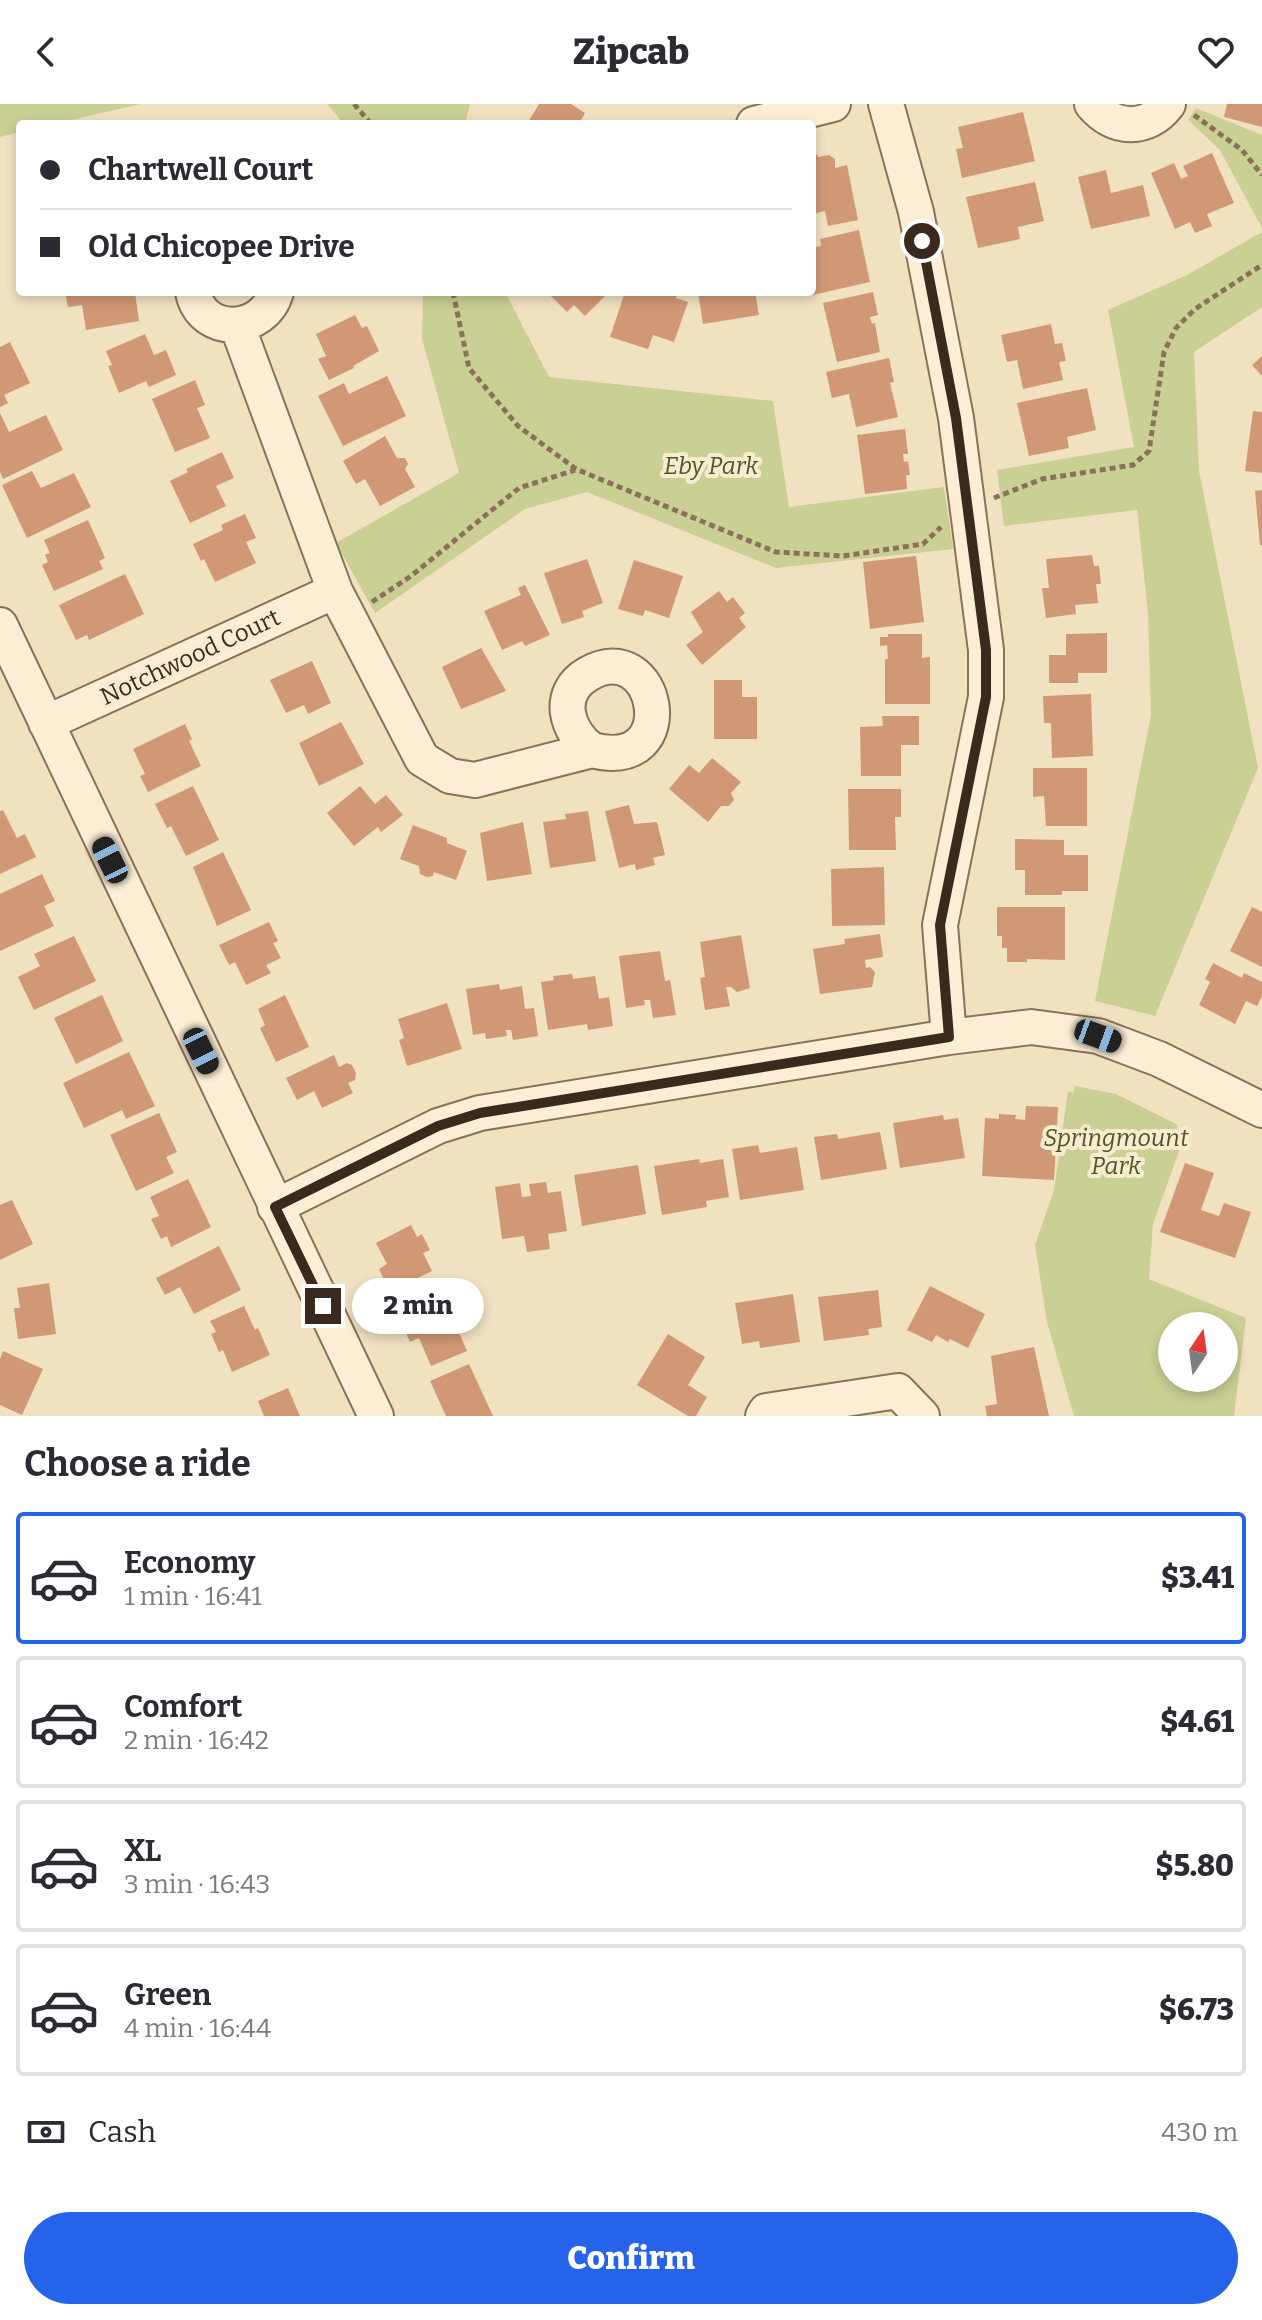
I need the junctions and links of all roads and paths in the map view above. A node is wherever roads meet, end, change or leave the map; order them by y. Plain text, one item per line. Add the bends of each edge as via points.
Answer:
1 (354, 104) edge
2 (833, 104) edge
3 (886, 104) edge
4 (1092, 104) edge
5 (1178, 107) edge
6 (368, 120) edge
7 (770, 120) edge
8 (1262, 175) edge
9 (1262, 265) edge
10 (195, 296) edge
11 (274, 296) edge
12 (454, 296) edge
13 (237, 325) junction
14 (576, 469) junction
15 (985, 498) dead end
16 (942, 526) dead end
17 (349, 599) junction
18 (0, 625) edge
19 (46, 723) junction
20 (592, 750) dead end
21 (949, 1037) junction
22 (1262, 1110) edge
23 (275, 1207) junction
24 (376, 1416) edge
25 (763, 1416) edge
26 (922, 1416) edge

1 - 6 path
2 - 7 street
3 - 21 street via 916,212 956,418 986,650 986,697 940,925
4 - 5 street via 1104,117 1127,125 1143,124
5 - 8 path via 1242,150
9 - 15 path via 1195,309 1176,328 1164,352 1149,451 1133,465 1042,479
10 - 13 street via 215,321
11 - 13 street via 259,318
12 - 14 path via 469,368 518,426
13 - 17 street
14 - 16 path via 776,552 843,556 923,544
14 - 17 path via 519,488 411,576
17 - 19 street, Notchwood Court
17 - 20 street via 422,759 450,776 475,780
18 - 19 street
19 - 23 street
21 - 22 street via 1031,1027 1098,1036 1159,1059
21 - 23 street via 480,1113 438,1126
23 - 24 street
25 - 26 street via 766,1411 898,1391

